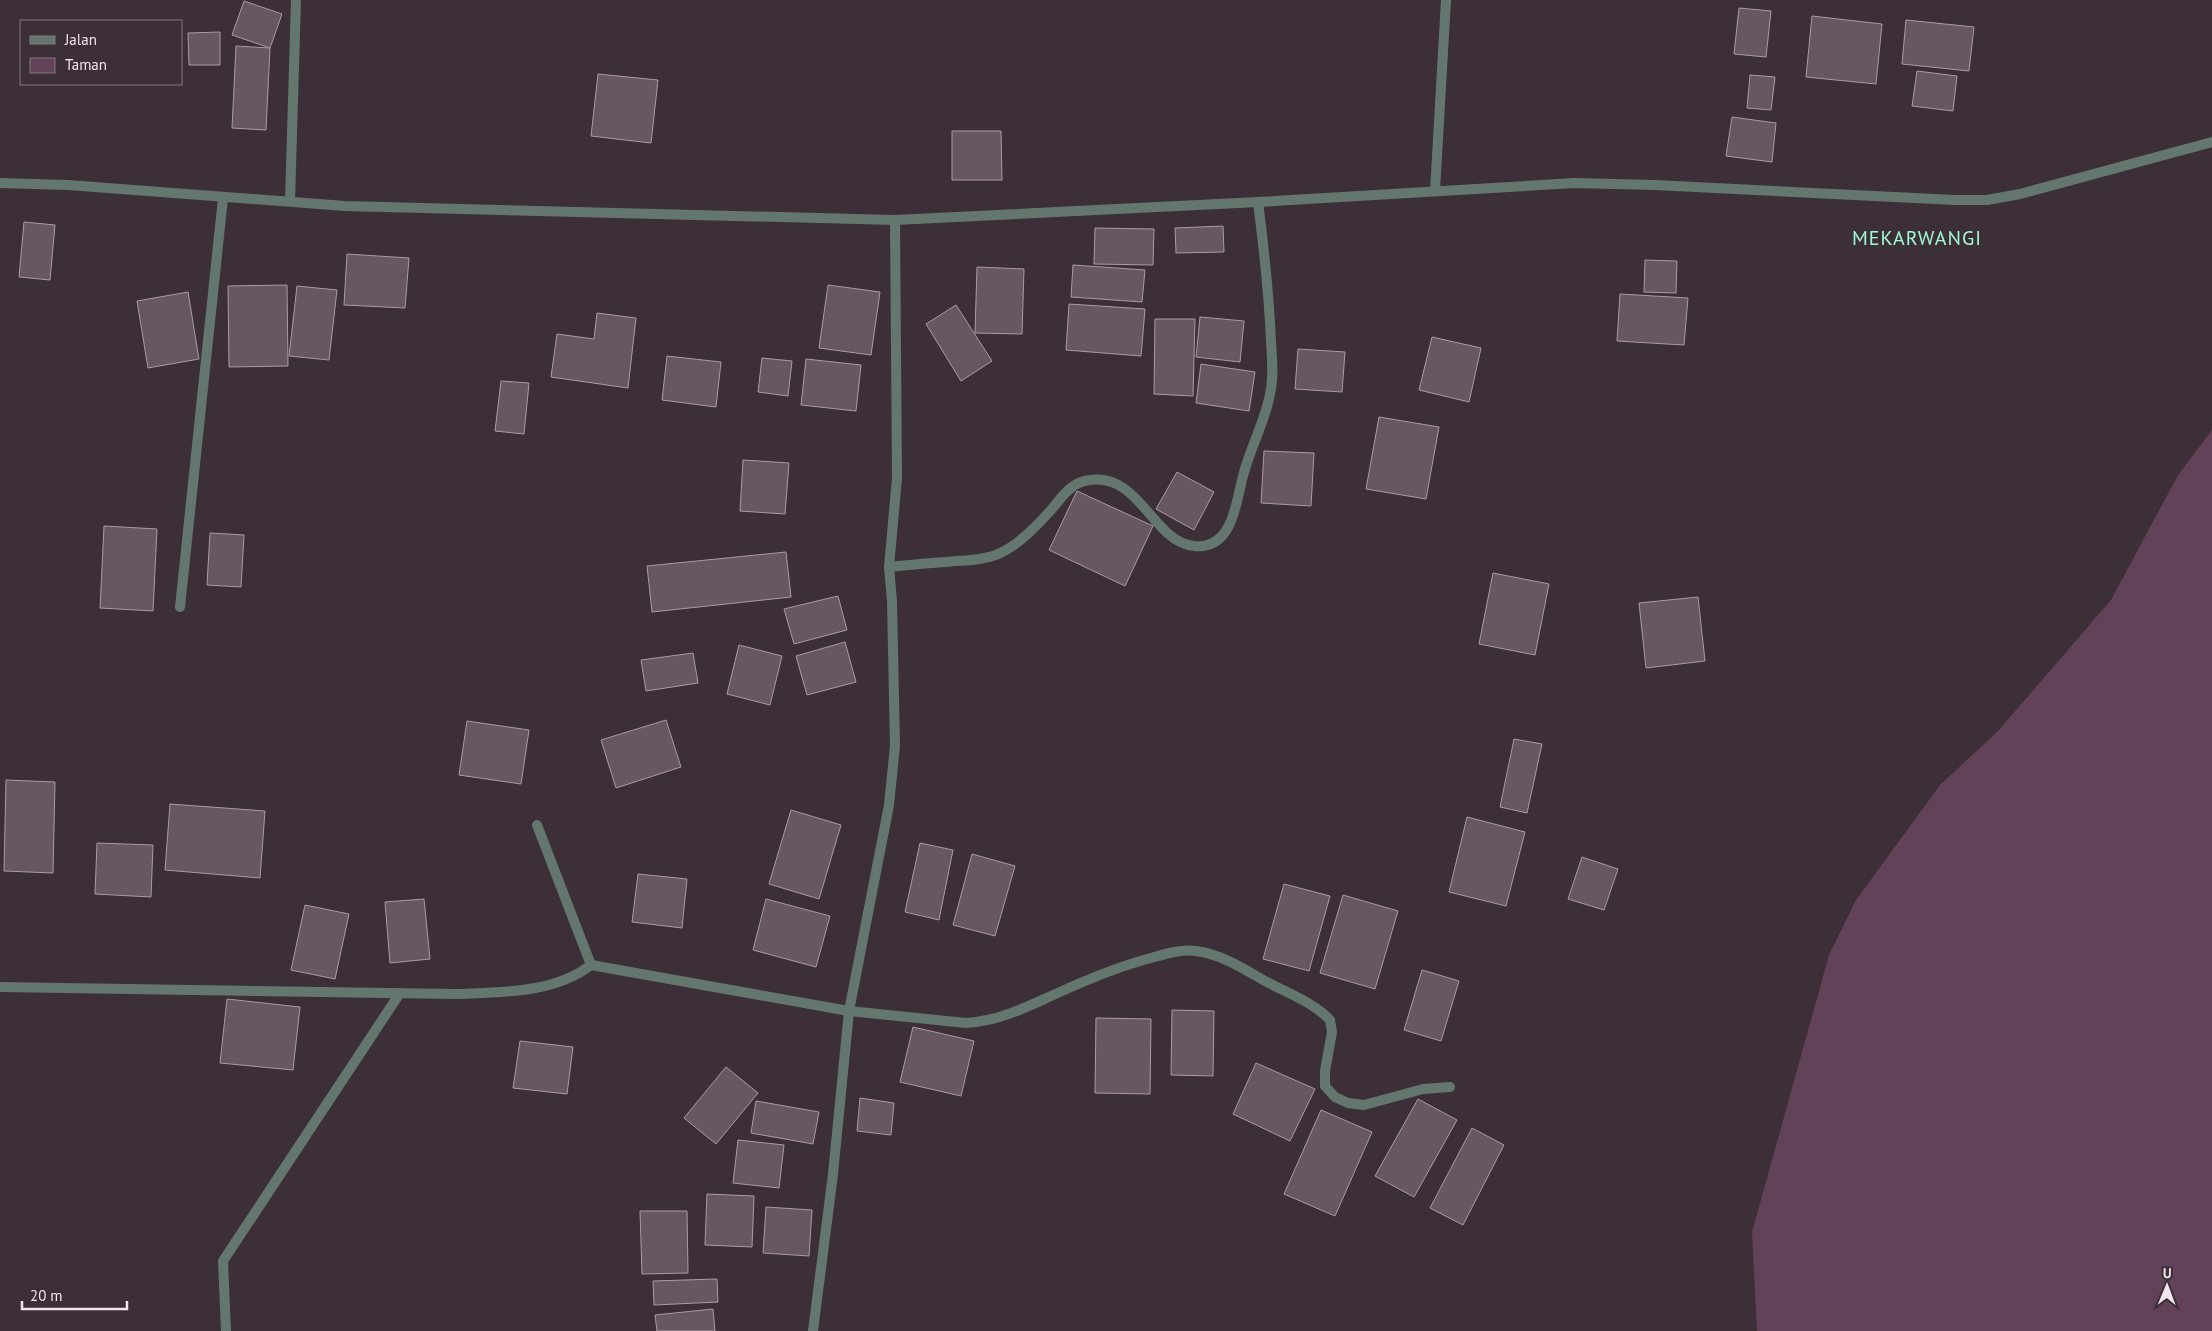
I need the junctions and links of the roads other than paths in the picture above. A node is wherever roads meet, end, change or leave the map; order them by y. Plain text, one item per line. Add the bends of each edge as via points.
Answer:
1 (296, 0) edge
2 (1446, 0) edge
3 (2212, 142) edge
4 (0, 183) edge
5 (1435, 191) junction
6 (223, 198) junction
7 (290, 201) junction
8 (1258, 202) junction
9 (895, 220) junction
10 (889, 567) junction
11 (180, 607) dead end
12 (537, 825) dead end
13 (592, 965) junction
14 (0, 987) edge
15 (400, 993) junction
16 (849, 1011) junction
17 (1450, 1087) dead end
18 (226, 1331) edge
19 (813, 1331) edge

1 - 7 street
2 - 5 street
3 - 5 street via 1987,200 1601,184
4 - 6 street via 68,185
5 - 8 street
6 - 7 street
6 - 11 street
7 - 9 street via 466,210
8 - 9 street
8 - 10 street via 1268,280 1271,392 1246,465 1234,518 1226,531 1213,542 1192,546 1169,533 1117,484 1090,480 1068,488 1049,513 1020,540 998,554 964,561
9 - 10 street via 897,478
10 - 16 street via 895,746 889,805
12 - 13 street
13 - 15 street via 577,976 525,990
13 - 16 street
14 - 15 street
15 - 18 street via 222,1261
16 - 17 street via 982,1022 1018,1012 1104,972 1171,952 1196,951 1244,968 1312,1006 1330,1020 1332,1032 1325,1086 1335,1097 1364,1106 1423,1089
16 - 19 street

